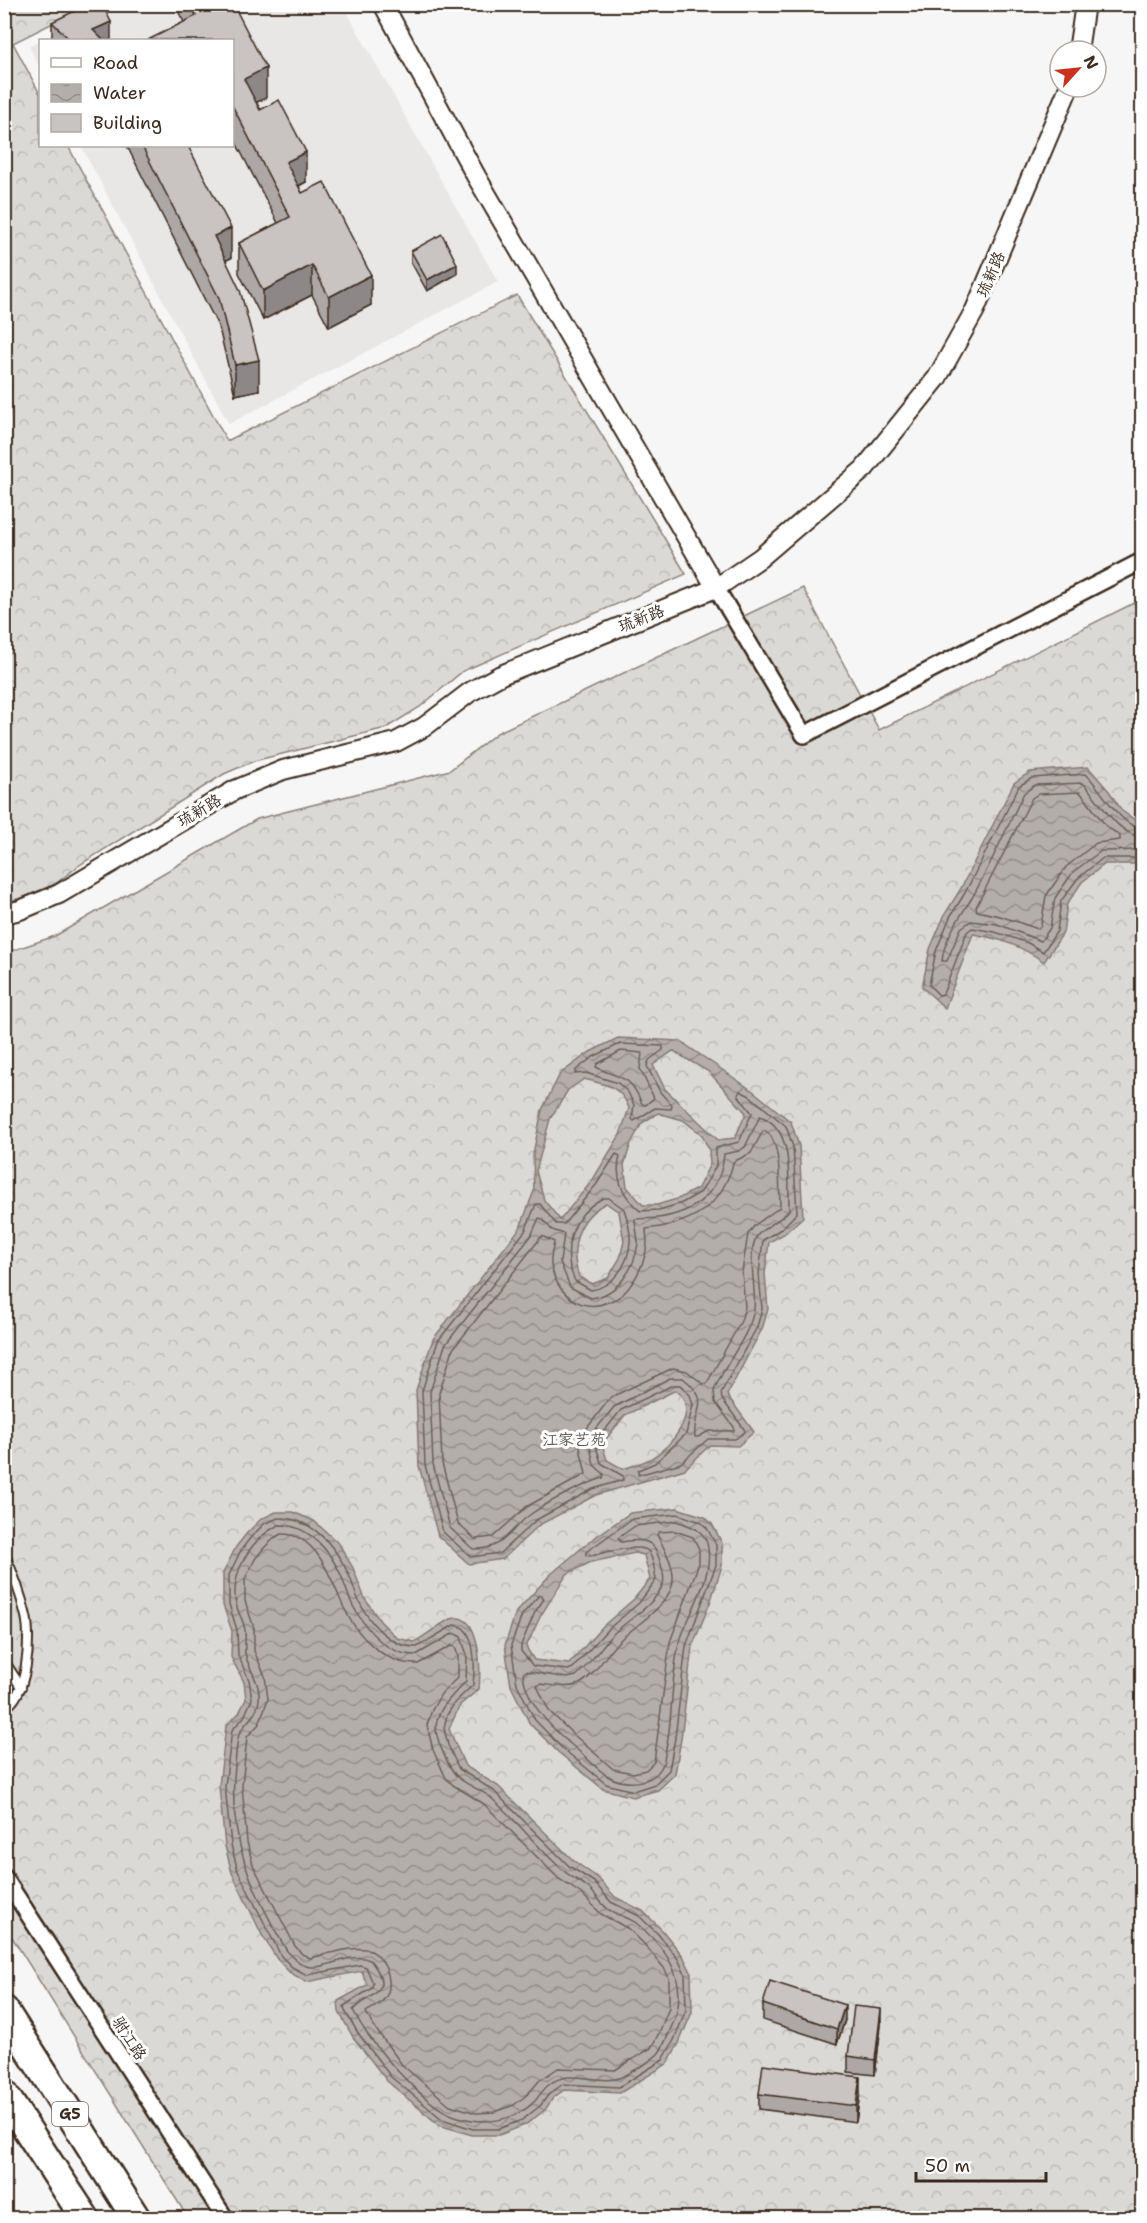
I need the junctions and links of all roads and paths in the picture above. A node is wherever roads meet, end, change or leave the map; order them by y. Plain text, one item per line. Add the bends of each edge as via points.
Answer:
1 (383, 4) edge
2 (1085, 4) edge
3 (1080, 39) edge
4 (1064, 99) edge
5 (1143, 561) edge
6 (716, 588) junction
7 (4, 914) edge
8 (4, 1553) edge
9 (4, 1661) edge
10 (21, 1687) junction
11 (4, 1708) edge
12 (4, 1877) edge
13 (4, 2010) edge
14 (4, 2094) edge
15 (85, 2218) edge
16 (136, 2218) edge
17 (225, 2218) edge

1 - 6 street via 476,176
2 - 3 street
4 - 6 street, 琉新路 via 975,310 937,378 864,469 760,558
5 - 6 street via 804,735
6 - 7 street, 琉新路 via 501,675 396,742 259,778 58,894
8 - 10 lane via 26,1618 27,1660
9 - 10 lane
10 - 11 lane via 11,1705
12 - 17 street, 驸江路
13 - 16 highway, G5
14 - 15 highway, G5

